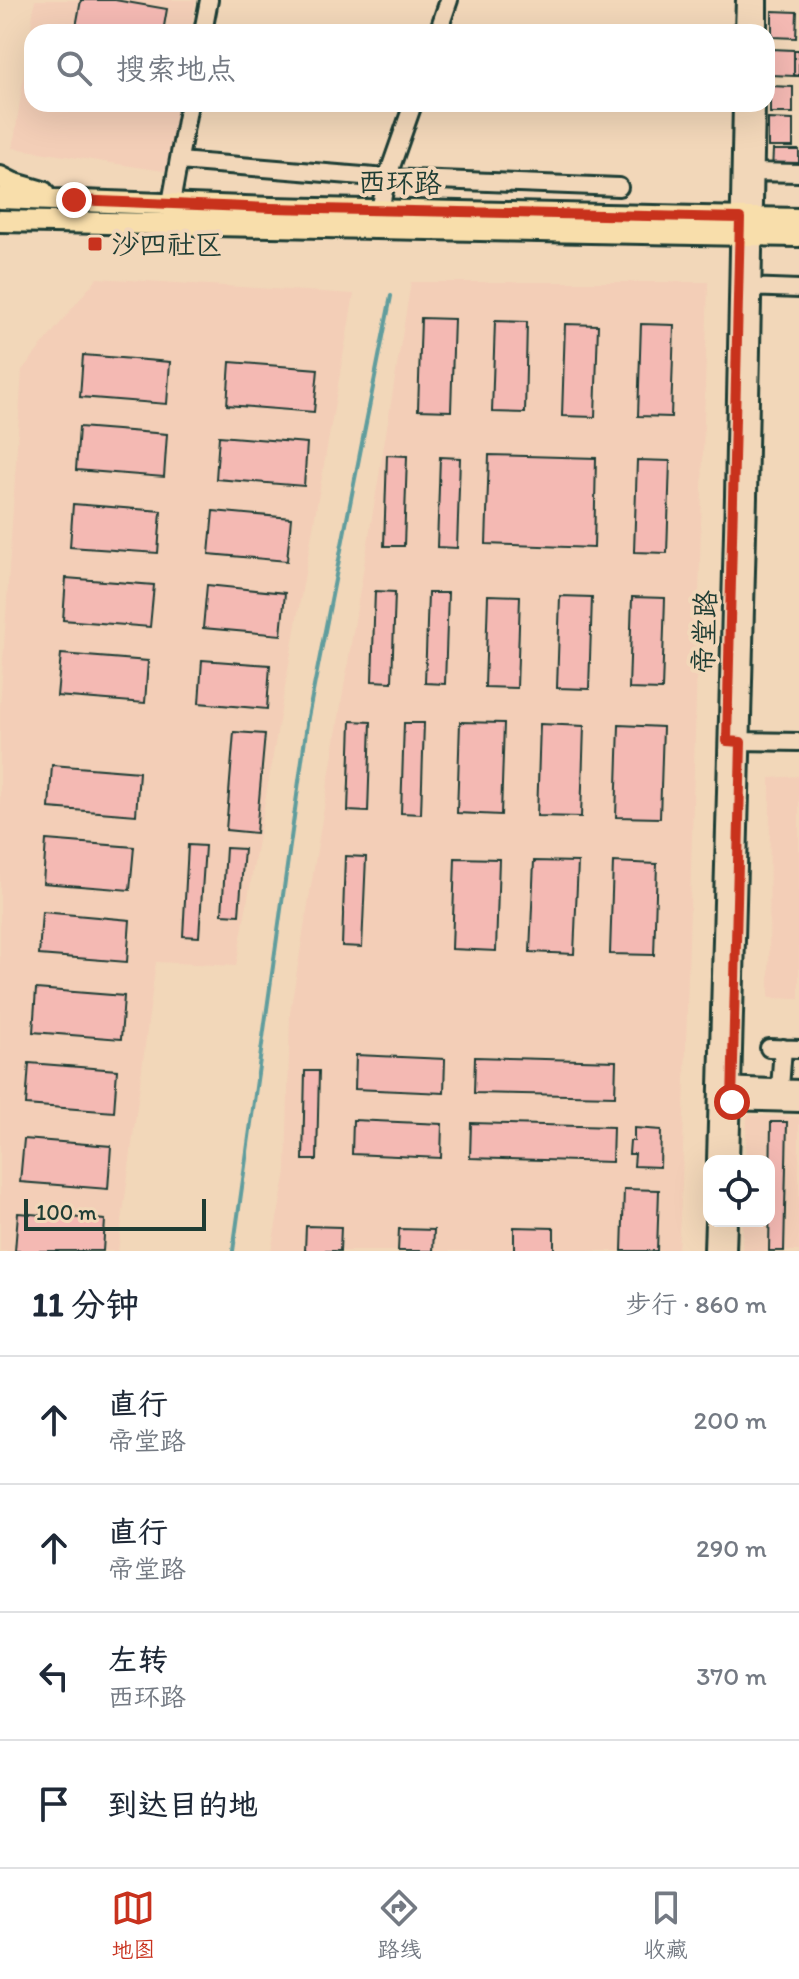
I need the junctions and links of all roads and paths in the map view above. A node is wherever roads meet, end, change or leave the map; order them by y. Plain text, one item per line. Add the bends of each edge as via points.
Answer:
1 (209, 0) edge
2 (449, 0) edge
3 (745, 0) edge
4 (758, 0) edge
5 (204, 24) edge
6 (441, 24) edge
7 (744, 24) edge
8 (758, 24) edge
9 (188, 112) edge
10 (410, 112) edge
11 (742, 112) edge
12 (756, 112) edge
13 (179, 161) junction
14 (754, 172) junction
15 (799, 173) edge
16 (0, 177) edge
17 (387, 178) junction
18 (619, 187) dead end
19 (0, 198) edge
20 (74, 200) junction
21 (171, 203) junction
22 (380, 209) junction
23 (799, 219) edge
24 (0, 221) edge
25 (52, 222) junction
26 (746, 226) junction
27 (0, 235) edge
28 (799, 236) edge
29 (745, 287) junction
30 (799, 289) edge
31 (734, 741) junction
32 (799, 742) edge
33 (783, 1048) edge
34 (780, 1088) junction
35 (799, 1089) edge
36 (725, 1094) junction
37 (799, 1103) edge
38 (717, 1155) edge
39 (730, 1155) edge
40 (714, 1227) edge
41 (728, 1227) edge
42 (713, 1251) edge
43 (727, 1251) edge

1 - 5 street
2 - 6 street
3 - 7 street
4 - 8 street
9 - 13 street
10 - 17 street
11 - 26 street, 帝堂路
12 - 14 street, 帝堂路
13 - 17 street
13 - 21 street
14 - 15 street
14 - 26 street, 帝堂路
16 - 20 main road
17 - 18 street
17 - 22 street
19 - 20 main road, 西环路
20 - 21 main road, 西环路
21 - 22 main road, 西环路
22 - 26 main road, 西环路
23 - 26 main road, 西环路
24 - 25 main road, 西环路
25 - 26 main road, 西环路
25 - 27 main road
26 - 28 main road, 西环路
26 - 29 street, 帝堂路
29 - 30 street
29 - 31 street, 帝堂路
31 - 32 street
31 - 36 street, 帝堂路
33 - 34 street
34 - 35 street
34 - 36 street
36 - 37 street
36 - 38 street, 帝堂路
36 - 39 street, 帝堂路
40 - 42 street
41 - 43 street

